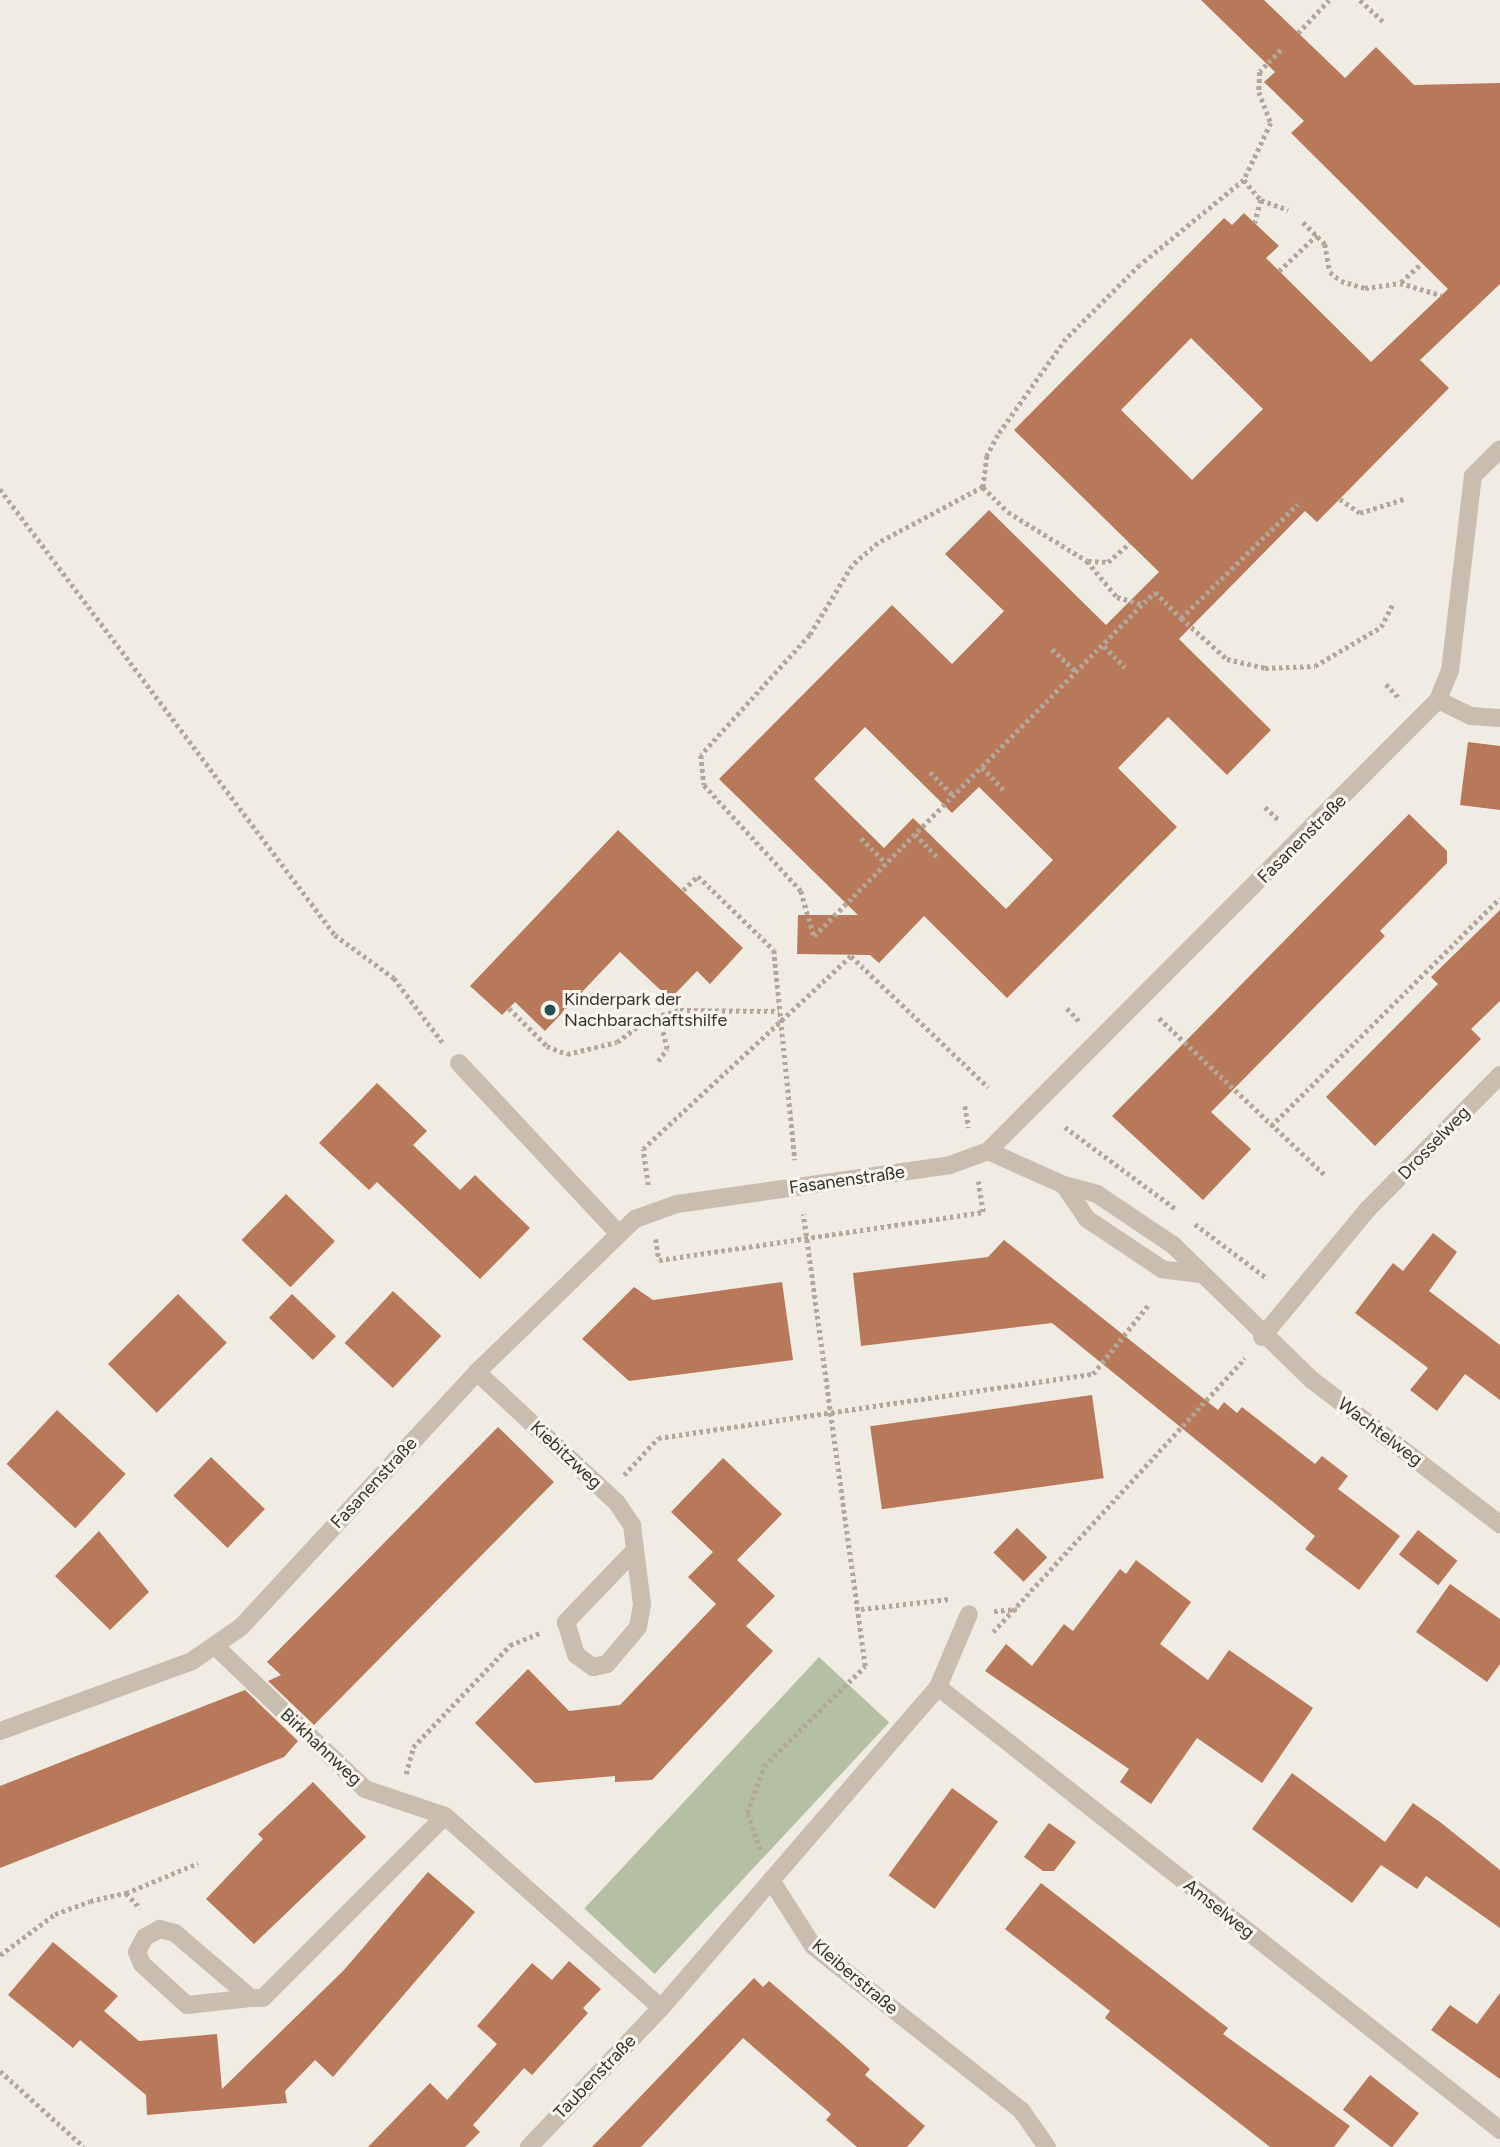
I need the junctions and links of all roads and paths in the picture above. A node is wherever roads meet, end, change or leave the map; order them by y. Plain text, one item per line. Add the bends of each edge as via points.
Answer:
1 (1329, 0) edge
2 (1360, 0) edge
3 (1384, 22) dead end
4 (1298, 33) dead end
5 (1281, 50) dead end
6 (1244, 180) junction
7 (1261, 200) junction
8 (1288, 210) dead end
9 (1303, 222) dead end
10 (1255, 223) dead end
11 (1318, 234) junction
12 (1422, 262) dead end
13 (1279, 271) dead end
14 (1400, 283) junction
15 (1441, 295) dead end
16 (1500, 449) edge
17 (984, 487) junction
18 (0, 488) edge
19 (1340, 499) dead end
20 (1404, 499) dead end
21 (1298, 504) dead end
22 (1130, 544) dead end
23 (1087, 561) junction
24 (1394, 602) dead end
25 (1143, 604) junction
26 (1181, 618) junction
27 (1104, 646) junction
28 (1052, 649) dead end
29 (1125, 667) dead end
30 (1077, 672) junction
31 (1438, 700) junction
32 (1500, 718) edge
33 (982, 768) junction
34 (930, 772) dead end
35 (1004, 790) dead end
36 (953, 795) junction
37 (915, 834) junction
38 (861, 838) dead end
39 (939, 859) dead end
40 (886, 863) junction
41 (683, 890) dead end
42 (1500, 898) edge
43 (1141, 1000) junction
44 (509, 1008) dead end
45 (779, 1011) junction
46 (659, 1016) junction
47 (780, 1024) junction
48 (659, 1061) dead end
49 (459, 1063) joint
50 (1500, 1075) edge
51 (988, 1087) dead end
52 (965, 1106) dead end
53 (1271, 1126) junction
54 (1065, 1127) dead end
55 (981, 1155) junction
56 (1325, 1175) dead end
57 (1064, 1185) junction
58 (799, 1186) junction
59 (652, 1212) junction
60 (616, 1231) junction
61 (807, 1240) junction
62 (1200, 1274) junction
63 (1268, 1279) dead end
64 (1149, 1304) dead end
65 (1262, 1337) junction
66 (477, 1372) junction
67 (832, 1414) junction
68 (607, 1494) junction
69 (1500, 1524) edge
70 (635, 1550) junction
71 (969, 1614) dead end
72 (566, 1622) junction
73 (988, 1638) dead end
74 (216, 1647) junction
75 (938, 1687) junction
76 (0, 1731) edge
77 (400, 1799) junction
78 (444, 1816) junction
79 (198, 1863) dead end
80 (771, 1880) junction
81 (126, 1893) junction
82 (160, 1928) junction
83 (0, 1955) edge
84 (251, 1998) junction
85 (661, 2008) junction
86 (0, 2071) edge
87 (1500, 2130) edge
88 (84, 2147) edge
89 (529, 2147) edge
90 (1047, 2147) edge

1 - 4 path
2 - 3 path
5 - 6 path via 1260,72 1259,92 1271,123
6 - 7 path
6 - 17 path via 1149,257 1066,339 998,435 987,456
7 - 8 path
7 - 10 path
9 - 11 path
11 - 13 path
11 - 14 path via 1330,272 1341,281 1365,288
12 - 14 path
14 - 15 path
16 - 31 street, Fasanenstraße via 1473,477 1450,671
17 - 23 path via 1008,512
17 - 40 path via 878,543 852,566 810,635 701,755 704,785 801,891 814,936
18 - 49 path via 335,936 394,978
19 - 20 path via 1360,513
21 - 26 path
22 - 23 path via 1108,562
23 - 25 path via 1117,597
24 - 26 path via 1381,628 1315,666 1265,668 1227,659
25 - 26 path via 1155,592
25 - 27 path
27 - 29 path
27 - 30 path
28 - 30 path
30 - 33 path
31 - 32 street via 1471,716
31 - 43 street, Fasanenstraße
33 - 35 path
33 - 36 path
34 - 36 path
36 - 37 path
37 - 39 path
37 - 40 path
38 - 40 path
41 - 45 path via 698,876 774,950
42 - 53 path
43 - 53 path
43 - 55 street, Fasanenstraße
44 - 46 path via 547,1046 566,1054 617,1042
45 - 46 path via 680,1010
45 - 47 path
46 - 48 path via 667,1049
47 - 51 path via 851,956
47 - 58 path
47 - 59 path via 643,1149
49 - 60 street
50 - 65 street, Drosselweg via 1367,1210
52 - 55 path
53 - 56 path
54 - 63 path
55 - 57 street, Wachtelweg
55 - 58 street, Fasanenstraße
55 - 61 path via 983,1212
57 - 62 street, Wachtelweg via 1097,1194 1173,1245
57 - 62 street via 1087,1219 1162,1269
58 - 59 street, Fasanenstraße
58 - 61 path
59 - 60 street, Fasanenstraße
59 - 61 path via 659,1260
60 - 66 street, Fasanenstraße
61 - 67 path
62 - 65 street, Wachtelweg
64 - 67 path via 1093,1374
65 - 69 street, Wachtelweg
65 - 73 path
66 - 68 street, Kiebitzweg
66 - 74 street, Fasanenstraße
67 - 68 path via 658,1438
67 - 80 path via 865,1666 764,1766 747,1813
68 - 70 street, Kiebitzweg via 632,1525
70 - 72 street
70 - 72 street, Kiebitzweg via 642,1604 638,1627 607,1664 593,1667 576,1655
71 - 75 street
72 - 77 path via 510,1645 413,1747
74 - 76 street, Fasanenstraße
74 - 77 street, Birkhahnweg via 365,1789
75 - 80 street
75 - 87 street, Amselweg
77 - 78 street, Birkhahnweg
78 - 84 street via 263,1997
78 - 85 street, Birkhahnweg
79 - 81 path
80 - 85 street
80 - 90 street, Kleiberstraße via 813,1946 1021,2110
81 - 82 path
81 - 83 path via 55,1914
82 - 84 street via 175,1933
82 - 84 street via 145,1937 137,1952 187,2005
85 - 89 street, Taubenstraße
86 - 88 path

